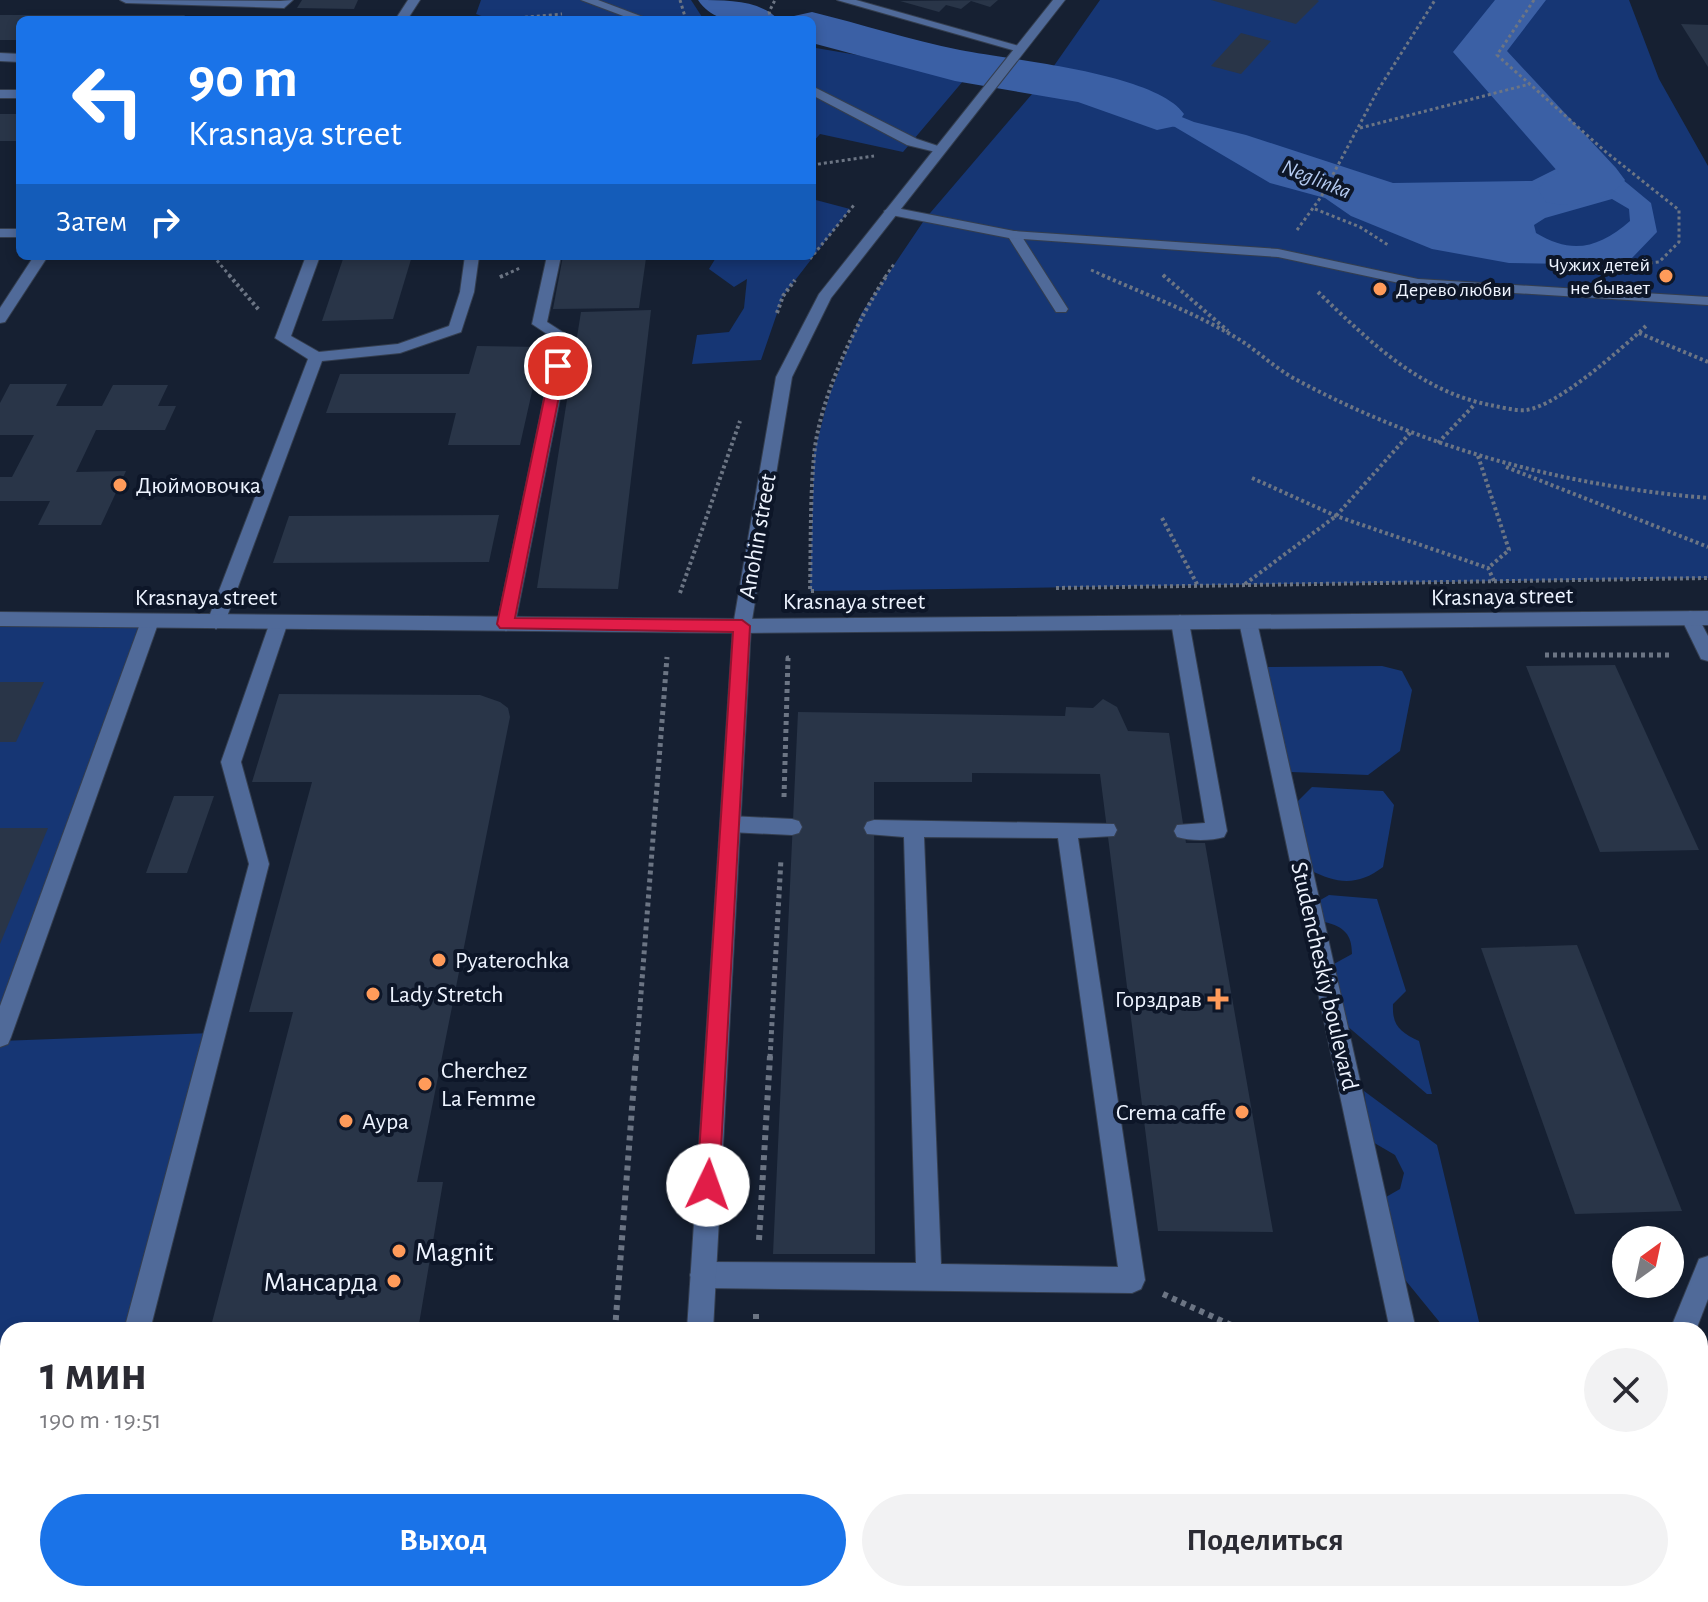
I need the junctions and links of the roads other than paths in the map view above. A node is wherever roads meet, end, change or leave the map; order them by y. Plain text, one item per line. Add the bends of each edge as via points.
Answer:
1 (126, 0) edge
2 (287, 0) edge
3 (587, 0) edge
4 (843, 0) edge
5 (1059, 0) edge
6 (241, 4) junction
7 (232, 16) edge
8 (633, 16) edge
9 (1017, 52) junction
10 (816, 92) edge
11 (940, 149) junction
12 (891, 211) junction
13 (1014, 235) junction
14 (38, 260) edge
15 (312, 260) edge
16 (471, 260) edge
17 (553, 260) edge
18 (1708, 301) edge
19 (1061, 309) dead end
20 (0, 319) edge
21 (316, 357) junction
22 (1699, 618) edge
23 (0, 619) edge
24 (150, 621) junction
25 (216, 622) junction
26 (279, 622) junction
27 (1180, 622) junction
28 (1248, 622) junction
29 (506, 624) junction
30 (742, 626) junction
31 (1708, 654) edge
32 (730, 824) junction
33 (792, 827) dead end
34 (874, 828) dead end
35 (914, 829) junction
36 (1067, 830) junction
37 (1107, 830) dead end
38 (1184, 831) dead end
39 (0, 1037) edge
40 (1708, 1268) edge
41 (703, 1275) junction
42 (929, 1276) junction
43 (139, 1322) edge
44 (700, 1322) edge
45 (1401, 1322) edge
46 (1686, 1322) edge

1 - 6 street
2 - 6 street via 284,5
3 - 8 street
4 - 9 street
5 - 9 street, Anohin street
6 - 7 street
9 - 11 street, Anohin street
10 - 11 street via 912,142
11 - 12 street, Anohin street
12 - 13 street
12 - 30 street, Anohin street via 824,297 784,377
13 - 18 street via 1278,253 1418,283
13 - 19 street
14 - 20 street
15 - 21 street via 283,338
16 - 21 street via 456,329 400,348
17 - 29 street via 539,324 564,338
21 - 25 street
22 - 28 street, Krasnaya street
22 - 31 street
23 - 24 street, Krasnaya street
24 - 25 street, Krasnaya street
24 - 39 street
25 - 26 street, Krasnaya street
26 - 29 street, Krasnaya street
26 - 43 street via 231,762 259,864
27 - 28 street, Krasnaya street
27 - 30 street, Krasnaya street
27 - 38 street via 1217,831
28 - 45 street, Studencheskiy boulevard
29 - 30 street, Krasnaya street
30 - 32 street, Anohin street
32 - 33 street
32 - 41 street, Anohin street
34 - 35 street
35 - 36 street
35 - 42 street
36 - 37 street
36 - 42 street via 1132,1280
40 - 46 street
41 - 42 street
41 - 44 street, Anohin street

